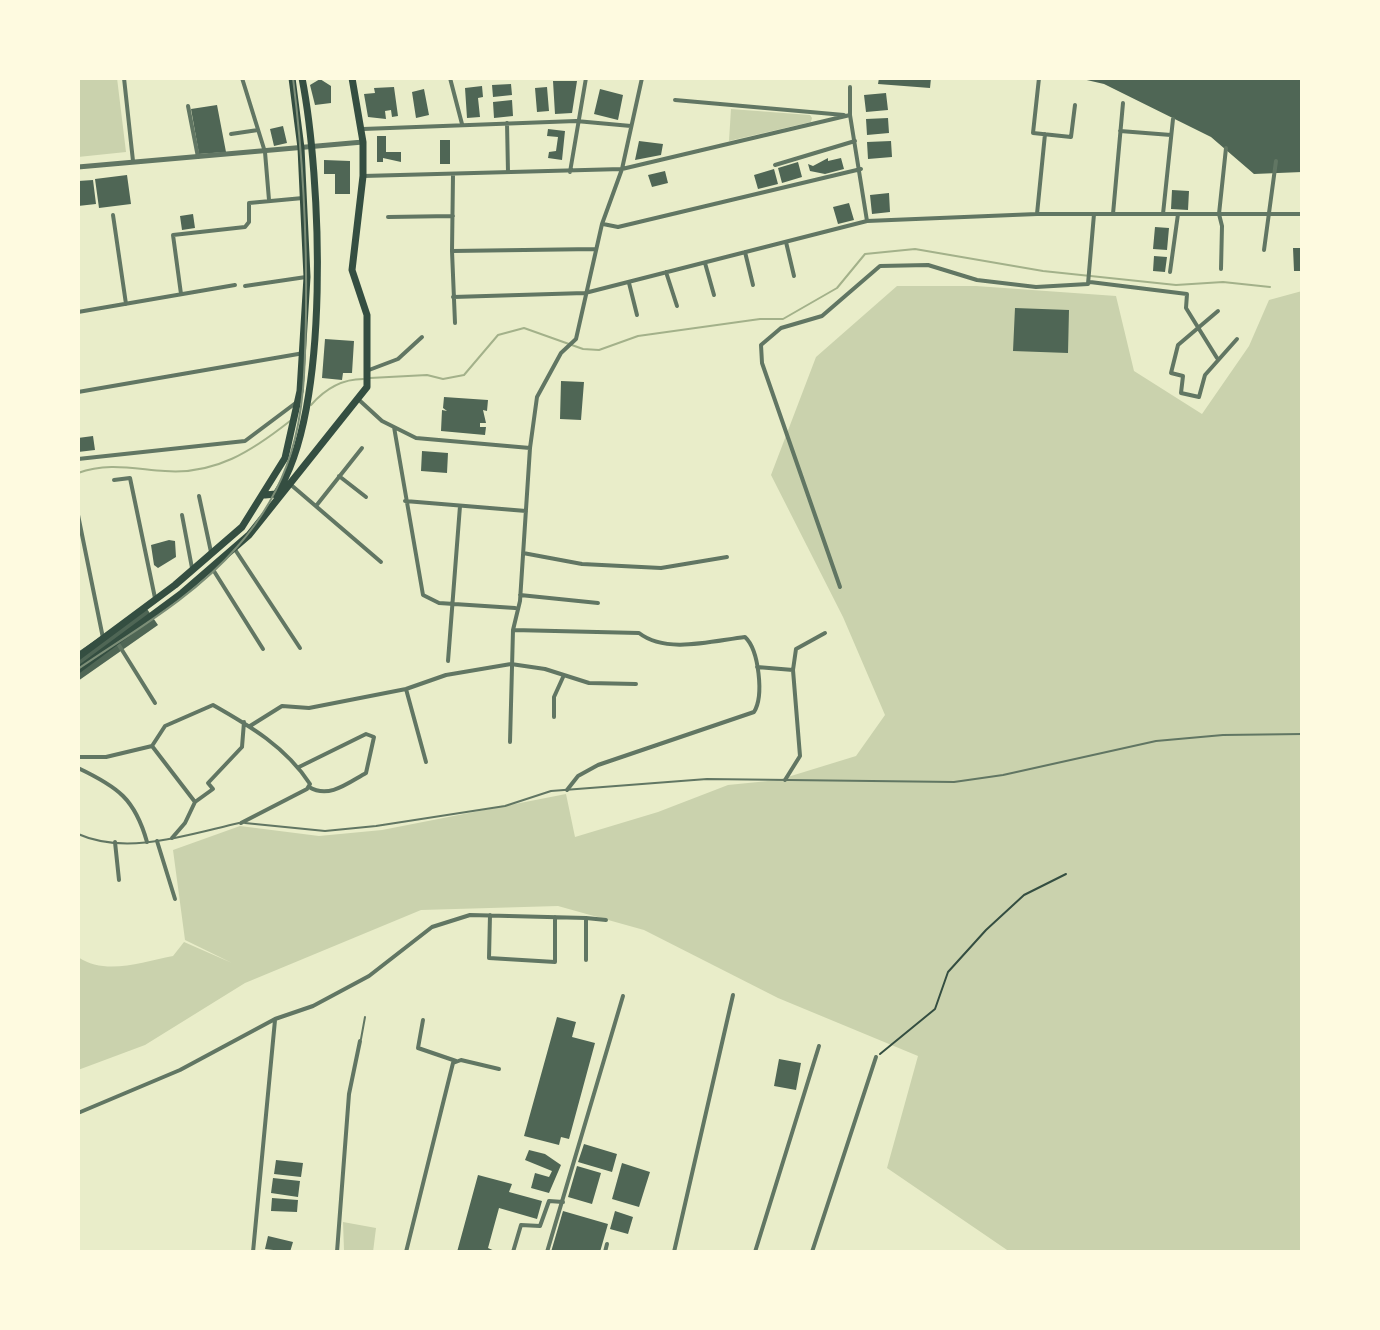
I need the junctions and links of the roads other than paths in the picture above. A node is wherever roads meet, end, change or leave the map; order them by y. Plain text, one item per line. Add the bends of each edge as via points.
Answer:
1 (124, 78) edge
2 (242, 78) edge
3 (292, 78) edge
4 (302, 78) edge
5 (352, 78) edge
6 (450, 78) edge
7 (586, 78) edge
8 (642, 78) edge
9 (1039, 78) edge
10 (850, 87) dead end
11 (675, 100) dead end
12 (1123, 103) dead end
13 (1075, 105) dead end
14 (188, 106) dead end
15 (850, 115) junction
16 (1173, 119) dead end
17 (576, 121) junction
18 (507, 123) junction
19 (462, 124) junction
20 (631, 126) junction
21 (363, 129) junction
22 (258, 130) junction
23 (1120, 131) junction
24 (231, 134) dead end
25 (1045, 134) junction
26 (1171, 135) junction
27 (855, 141) junction
28 (363, 142) junction
29 (314, 147) junction
30 (301, 148) junction
31 (1226, 148) dead end
32 (265, 152) junction
33 (198, 157) junction
34 (133, 161) junction
35 (1276, 161) dead end
36 (775, 165) dead end
37 (78, 167) edge
38 (622, 169) junction
39 (861, 169) junction
40 (570, 172) junction
41 (508, 173) junction
42 (453, 175) junction
43 (363, 176) junction
44 (303, 197) junction
45 (269, 200) junction
46 (1037, 214) junction
47 (1094, 214) junction
48 (1113, 214) junction
49 (1163, 214) junction
50 (1178, 214) junction
51 (1219, 214) junction
52 (1270, 214) junction
53 (1302, 214) edge
54 (113, 215) dead end
55 (453, 216) junction
56 (388, 217) dead end
57 (867, 221) junction
58 (602, 224) junction
59 (786, 242) junction
60 (596, 249) junction
61 (1264, 250) dead end
62 (452, 251) junction
63 (745, 252) junction
64 (705, 262) junction
65 (1221, 269) dead end
66 (666, 272) junction
67 (1170, 272) dead end
68 (794, 276) dead end
69 (307, 277) junction
70 (1090, 281) junction
71 (628, 282) junction
72 (235, 285) dead end
73 (753, 285) dead end
74 (245, 286) dead end
75 (585, 293) junction
76 (181, 294) junction
77 (714, 295) dead end
78 (453, 297) junction
79 (126, 304) junction
80 (677, 306) dead end
81 (1218, 311) dead end
82 (78, 312) edge
83 (637, 315) dead end
84 (455, 323) dead end
85 (1198, 328) junction
86 (422, 337) dead end
87 (1237, 339) dead end
88 (304, 353) junction
89 (1217, 358) junction
90 (369, 376) junction
91 (78, 392) edge
92 (358, 399) junction
93 (301, 402) junction
94 (394, 427) junction
95 (294, 431) junction
96 (301, 440) junction
97 (362, 448) dead end
98 (530, 448) junction
99 (316, 451) junction
100 (78, 459) edge
101 (339, 476) junction
102 (114, 480) dead end
103 (290, 484) junction
104 (265, 495) junction
105 (199, 496) dead end
106 (366, 497) dead end
107 (405, 501) junction
108 (316, 506) junction
109 (460, 506) junction
110 (526, 511) junction
111 (78, 515) edge
112 (182, 515) dead end
113 (234, 548) junction
114 (523, 553) junction
115 (212, 554) junction
116 (727, 557) dead end
117 (381, 562) dead end
118 (212, 568) junction
119 (193, 570) junction
120 (840, 587) dead end
121 (520, 595) junction
122 (155, 600) junction
123 (598, 603) dead end
124 (452, 604) junction
125 (515, 608) junction
126 (513, 630) junction
127 (825, 633) dead end
128 (103, 639) junction
129 (117, 642) junction
130 (300, 648) dead end
131 (263, 649) dead end
132 (78, 657) edge
133 (448, 661) dead end
134 (511, 664) junction
135 (757, 667) junction
136 (78, 670) edge
137 (793, 670) junction
138 (564, 675) junction
139 (636, 684) dead end
140 (406, 689) junction
141 (155, 703) dead end
142 (554, 717) dead end
143 (244, 722) junction
144 (250, 726) junction
145 (1302, 734) edge
146 (510, 742) dead end
147 (152, 746) junction
148 (78, 757) edge
149 (426, 762) dead end
150 (299, 767) junction
151 (78, 768) edge
152 (785, 780) junction
153 (309, 787) junction
154 (567, 790) junction
155 (195, 802) junction
156 (241, 823) junction
157 (78, 834) edge
158 (172, 838) junction
159 (157, 841) junction
160 (115, 842) junction
161 (147, 842) junction
162 (119, 880) dead end
163 (175, 899) dead end
164 (490, 915) junction
165 (555, 917) junction
166 (586, 918) junction
167 (606, 920) dead end
168 (586, 960) dead end
169 (733, 995) dead end
170 (623, 996) dead end
171 (365, 1017) dead end
172 (275, 1019) junction
173 (423, 1020) dead end
174 (360, 1041) joint
175 (819, 1046) dead end
176 (876, 1057) road end
177 (456, 1061) junction
178 (499, 1069) dead end
179 (78, 1113) edge
180 (563, 1202) junction
181 (607, 1244) dead end
182 (253, 1252) edge
183 (337, 1252) edge
184 (406, 1252) edge
185 (513, 1252) edge
186 (547, 1252) edge
187 (605, 1252) edge
188 (674, 1252) edge
189 (755, 1252) edge
190 (812, 1252) edge

1 - 34 street
2 - 22 street
3 - 30 main road
4 - 29 main road
5 - 21 main road
6 - 19 street
7 - 17 street
8 - 20 street
9 - 25 street via 1033,133
10 - 15 street
11 - 15 street
12 - 23 street
13 - 25 street via 1071,137
14 - 33 street
15 - 27 street
15 - 38 street
16 - 26 street
17 - 18 street
17 - 20 street
17 - 40 street
18 - 19 street
18 - 41 street
19 - 21 street
20 - 38 street
21 - 28 main road
22 - 24 street
22 - 32 street
23 - 26 street
23 - 48 street
25 - 46 street
26 - 49 street
27 - 36 street
27 - 39 street
28 - 29 street
28 - 43 main road
29 - 30 street
29 - 93 main road via 315,306
30 - 32 street
30 - 44 main road
31 - 51 street
32 - 33 street
32 - 45 street
33 - 34 street
34 - 37 street
35 - 52 street
38 - 40 street
38 - 58 street
39 - 57 street
39 - 58 street via 618,227
40 - 41 street
41 - 42 street
42 - 43 street
42 - 55 street
43 - 90 main road via 352,270 367,315
44 - 45 street
44 - 69 main road
45 - 76 street via 249,203 245,227 173,235
46 - 47 street
46 - 57 street
47 - 48 street
47 - 70 street
48 - 49 street
49 - 50 street
50 - 51 street
50 - 67 street
51 - 52 street
51 - 65 street
52 - 53 street
52 - 61 street
54 - 79 street
55 - 56 street
55 - 62 street
57 - 59 street
58 - 60 street
59 - 63 street
59 - 68 street
60 - 62 street
60 - 75 street
62 - 78 street
63 - 64 street
63 - 73 street
64 - 66 street
64 - 77 street
66 - 71 street
66 - 80 street
69 - 74 street
69 - 88 main road
70 - 85 street via 1187,294 1186,308
70 - 120 street via 1036,287 977,280 928,265 880,266 822,316 766,337 762,363
71 - 75 street
71 - 83 street
72 - 76 street
75 - 78 street
75 - 98 street via 576,339 561,353 537,397
76 - 79 street
78 - 84 street
79 - 82 street
81 - 85 street
85 - 89 street
85 - 89 street via 1178,345 1173,361 1171,373 1183,376 1181,393 1199,397
86 - 90 street
87 - 89 street
88 - 91 street
88 - 93 main road
90 - 92 main road
92 - 94 street
92 - 99 main road
93 - 95 main road
93 - 96 main road via 306,413
93 - 100 street via 245,441
94 - 98 street via 416,438
94 - 107 street
95 - 96 main road
95 - 104 main road
96 - 99 main road
96 - 104 main road via 276,494
97 - 101 street
98 - 110 street
99 - 103 main road
101 - 106 street
101 - 108 street
102 - 122 street via 130,478
103 - 108 street
103 - 113 main road
104 - 115 main road via 242,527
105 - 115 street
107 - 109 street
107 - 124 street via 419,589 428,600
108 - 117 street
109 - 110 street
109 - 124 street
110 - 114 street
111 - 128 street
112 - 119 street
113 - 118 main road
113 - 130 street
114 - 116 street via 582,564 661,568
114 - 121 street
115 - 119 main road
118 - 129 main road
118 - 131 street
119 - 122 main road
121 - 123 street
121 - 125 street
122 - 128 main road
124 - 125 street
124 - 133 street
125 - 126 street
126 - 134 street
126 - 135 street via 639,633 652,643 671,645 745,637
127 - 137 street via 796,649
128 - 132 main road
129 - 136 main road
129 - 141 street
134 - 138 street
134 - 140 street via 446,675
134 - 146 street
135 - 137 street
135 - 154 street via 754,712 598,765
137 - 152 street via 800,756
138 - 139 street via 589,683
138 - 142 street via 554,697
140 - 144 street via 309,708 282,706
140 - 149 street
143 - 144 street
143 - 147 street via 213,705 165,726
143 - 155 street via 242,747 208,783 213,789
144 - 150 street
145 - 152 lane via 1156,741 954,782
147 - 148 street via 106,757
147 - 155 street
150 - 153 street
150 - 153 street via 366,734 374,737 366,773 335,790 319,793
151 - 161 street via 111,783 126,798 139,814
152 - 154 lane via 707,779
153 - 156 street
154 - 156 lane via 505,806 376,826 325,831
155 - 158 street
156 - 158 lane
157 - 160 lane
158 - 159 lane
159 - 161 lane
159 - 163 street
160 - 161 lane
160 - 162 street
164 - 165 street
164 - 165 street via 489,958 555,962
164 - 172 street via 470,915 432,927 369,976
165 - 166 street
166 - 167 street
166 - 168 street
169 - 188 street
170 - 180 street
171 - 174 lane
172 - 179 street via 180,1070
172 - 182 street
173 - 177 street via 418,1048
174 - 183 street via 349,1094
175 - 189 street
176 - 190 street
177 - 178 street
177 - 184 street
180 - 185 street via 549,1201 540,1226 521,1225
180 - 186 street
181 - 187 street

